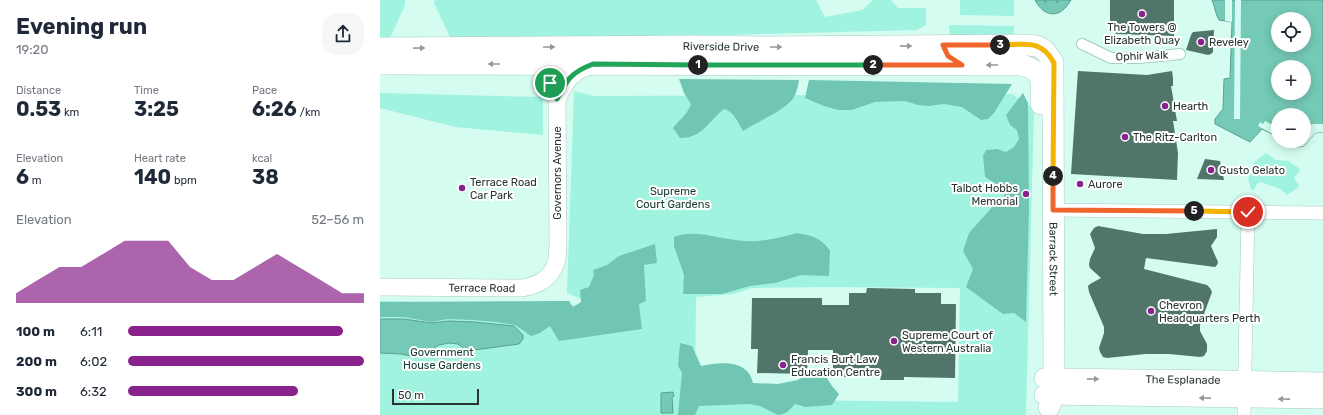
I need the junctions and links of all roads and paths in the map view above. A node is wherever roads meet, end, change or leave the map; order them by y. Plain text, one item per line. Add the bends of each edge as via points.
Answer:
1 (1082, 44) dead end
2 (943, 45) junction
3 (380, 48) edge
4 (1180, 54) dead end
5 (1054, 63) joint
6 (380, 64) edge
7 (533, 64) junction
8 (593, 64) junction
9 (962, 65) junction
10 (1041, 83) joint
11 (557, 99) junction
12 (1053, 210) junction
13 (1248, 212) junction
14 (1323, 213) edge
15 (558, 247) joint
16 (380, 287) edge
17 (1323, 382) edge
18 (1049, 395) edge
19 (1245, 398) edge
20 (1323, 399) edge

1 - 4 street, Ophir Walk via 1111,58
3 -> 2 main road, Riverside Drive
2 - 5 main road, Riverside Drive via 1036,45 1044,49
2 - 9 main road via 948,56
5 - 12 main road, Barrack Street
7 -> 6 main road, Riverside Drive
7 - 8 main road, Riverside Drive
7 - 11 street, Governors Avenue via 546,74
8 - 9 main road, Riverside Drive
8 - 11 street, Governors Avenue via 571,76
10 -> 9 main road, Riverside Drive via 1039,75 1033,69 1022,65
10 - 18 main road, Barrack Street
11 - 15 street, Governors Avenue
12 - 13 street
12 - 18 main road, Barrack Street
13 - 14 street
13 - 19 street
15 - 16 street, Terrace Road via 556,263 548,277 534,286
17 - 19 main road, The Esplanade
18 - 19 main road, The Esplanade
20 -> 19 main road, The Esplanade

